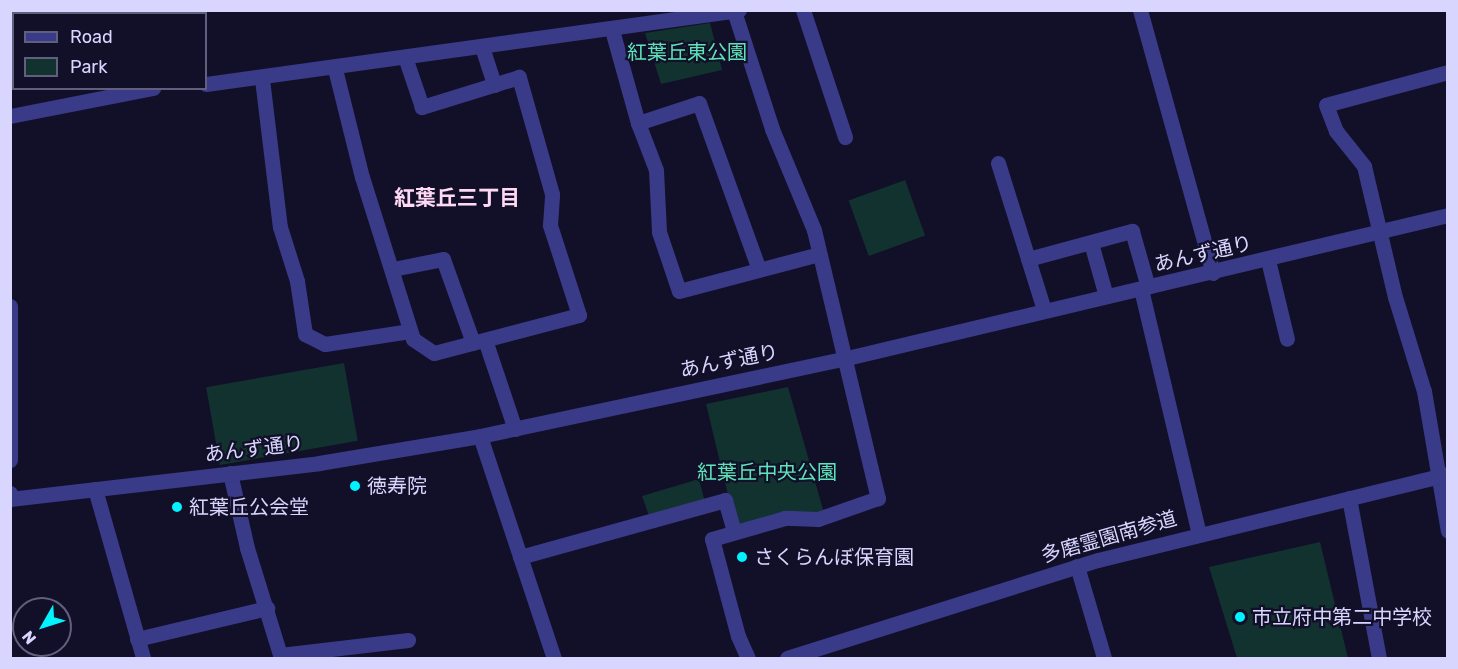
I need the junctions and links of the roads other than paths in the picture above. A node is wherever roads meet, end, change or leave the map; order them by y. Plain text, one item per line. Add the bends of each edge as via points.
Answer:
1 (739, 10) edge
2 (803, 10) edge
3 (1140, 10) edge
4 (734, 11) edge
5 (654, 16) edge
6 (612, 30) junction
7 (482, 47) junction
8 (405, 57) junction
9 (335, 69) junction
10 (1448, 72) edge
11 (262, 79) junction
12 (207, 84) edge
13 (494, 85) junction
14 (143, 90) edge
15 (10, 116) edge
16 (638, 123) junction
17 (845, 137) dead end
18 (998, 163) dead end
19 (1448, 215) edge
20 (1382, 231) junction
21 (1091, 243) junction
22 (819, 254) junction
23 (1028, 259) junction
24 (1268, 260) junction
25 (393, 269) junction
26 (759, 270) junction
27 (1213, 273) junction
28 (1144, 288) junction
29 (1106, 296) junction
30 (10, 306) edge
31 (1044, 310) junction
32 (410, 331) junction
33 (1287, 339) dead end
34 (479, 342) junction
35 (848, 358) junction
36 (514, 429) junction
37 (480, 436) junction
38 (10, 460) edge
39 (230, 473) junction
40 (1442, 475) edge
41 (95, 489) junction
42 (10, 493) edge
43 (1349, 498) junction
44 (10, 499) edge
45 (734, 531) junction
46 (1448, 531) edge
47 (1199, 534) junction
48 (520, 557) junction
49 (1077, 566) junction
50 (267, 608) junction
51 (137, 639) junction
52 (408, 640) dead end
53 (281, 657) edge
54 (143, 658) edge
55 (554, 658) edge
56 (748, 658) edge
57 (787, 658) edge
58 (1104, 658) edge
59 (1379, 658) edge

1 - 4 street
2 - 17 street
3 - 27 street
4 - 5 street
4 - 22 street via 772,129 814,230
5 - 6 street
6 - 7 street
6 - 16 street
7 - 8 street
7 - 13 street
8 - 9 street
8 - 13 street via 422,107
9 - 11 street
9 - 25 street via 362,177
10 - 20 street via 1326,105 1336,130 1364,166
11 - 12 street
11 - 32 street via 280,227 297,281 305,334 325,344
13 - 34 street via 519,77 552,194 550,225 579,315
14 - 15 street
16 - 26 street via 699,103
16 - 26 street via 656,170 659,232 679,291
18 - 23 street
19 - 20 street, あんず通り
20 - 24 street, あんず通り
20 - 40 street via 1395,297 1424,391
21 - 23 street
21 - 28 street via 1132,231
21 - 29 street
22 - 26 street
22 - 35 street
23 - 31 street
24 - 27 street, あんず通り
24 - 33 street
25 - 32 street
25 - 34 street via 443,259
27 - 28 street, あんず通り
28 - 29 street, あんず通り
28 - 47 street
29 - 31 street, あんず通り
30 - 38 street
31 - 35 street, あんず通り
32 - 34 street via 413,339 434,353
34 - 36 street
35 - 36 street, あんず通り
35 - 45 street via 878,498 818,519 785,518
36 - 37 street, あんず通り
37 - 39 street, あんず通り via 363,457
37 - 48 street
39 - 41 street, あんず通り
39 - 50 street via 247,548
40 - 43 street, 多磨霊園南参道
40 - 46 street
41 - 44 street, あんず通り
41 - 51 street
42 - 44 street
43 - 47 street, 多磨霊園南参道
43 - 59 street
45 - 48 street via 725,500
45 - 56 street via 712,538 738,636
47 - 49 street, 多磨霊園南参道
48 - 55 street
49 - 57 street, 多磨霊園南参道
49 - 58 street
50 - 51 street
50 - 53 street
51 - 54 street
52 - 53 street

